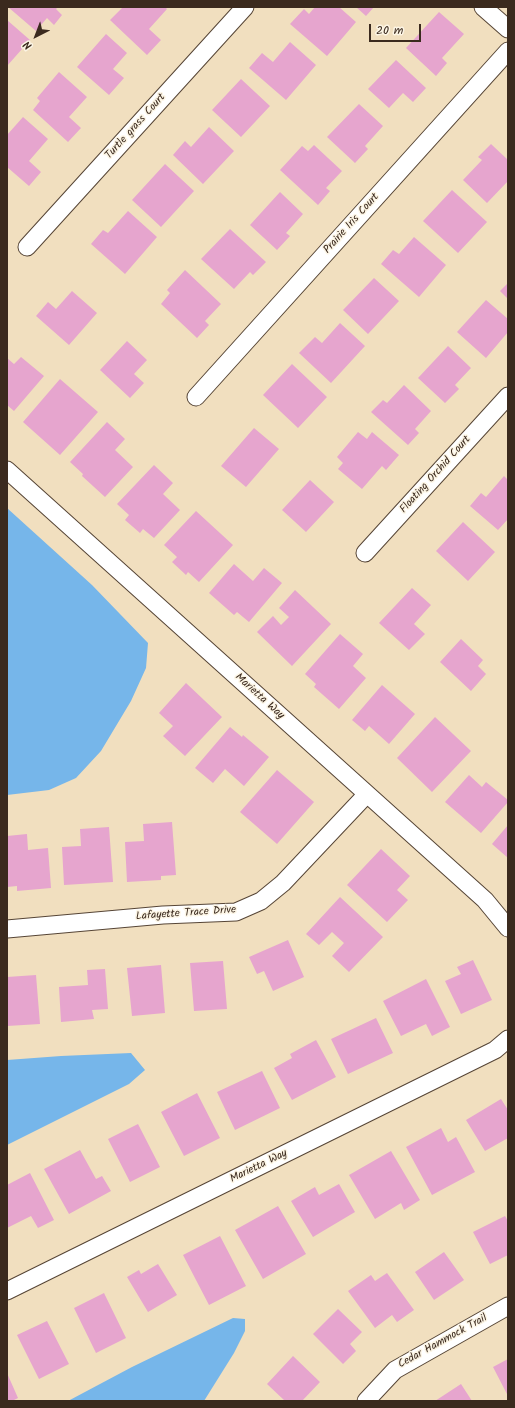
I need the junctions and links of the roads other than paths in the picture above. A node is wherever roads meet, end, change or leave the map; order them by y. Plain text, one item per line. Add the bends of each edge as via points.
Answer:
1 (245, 7) edge
2 (484, 7) edge
3 (508, 29) edge
4 (508, 51) edge
5 (27, 247) dead end
6 (508, 396) edge
7 (196, 397) dead end
8 (7, 470) edge
9 (365, 553) dead end
10 (367, 794) junction
11 (508, 928) edge
12 (7, 929) edge
13 (508, 1039) edge
14 (7, 1291) edge
15 (508, 1306) edge
16 (366, 1401) edge

1 - 5 street, Turtle grass Court
2 - 3 street
4 - 7 street, Prairie Iris Court
6 - 9 street, Floating Orchid Court
8 - 10 street, Marietta Way
10 - 11 street, Marietta Way via 485,900
10 - 12 street, Lafayette Trace Drive via 283,883 261,901 236,912 163,915
13 - 14 street, Marietta Way via 495,1050
15 - 16 street, Cedar Hammock Trail via 395,1370

